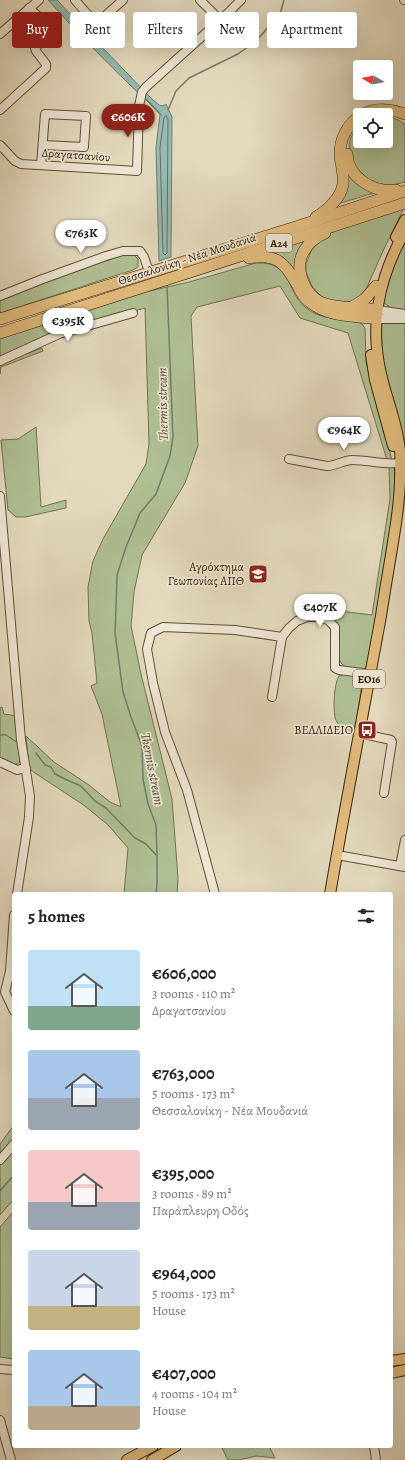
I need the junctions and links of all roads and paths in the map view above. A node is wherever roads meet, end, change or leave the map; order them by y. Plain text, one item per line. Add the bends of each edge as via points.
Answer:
1 (39, 0) edge
2 (75, 0) edge
3 (123, 0) edge
4 (200, 0) edge
5 (241, 0) edge
6 (29, 8) junction
7 (212, 12) edge
8 (228, 12) edge
9 (0, 34) edge
10 (205, 34) edge
11 (0, 110) edge
12 (393, 110) edge
13 (405, 114) edge
14 (393, 116) edge
15 (353, 121) edge
16 (405, 121) edge
17 (353, 132) edge
18 (0, 145) edge
19 (43, 145) junction
20 (42, 165) junction
21 (405, 190) edge
22 (405, 203) edge
23 (405, 220) edge
24 (348, 221) junction
25 (299, 226) junction
26 (405, 231) edge
27 (210, 265) junction
28 (150, 268) junction
29 (376, 286) junction
30 (0, 296) edge
31 (352, 307) junction
32 (133, 313) dead end
33 (374, 314) junction
34 (405, 314) edge
35 (0, 319) edge
36 (405, 319) edge
37 (0, 333) edge
38 (0, 361) edge
39 (289, 459) dead end
40 (400, 463) junction
41 (0, 496) edge
42 (282, 638) junction
43 (370, 674) junction
44 (272, 697) dead end
45 (359, 733) junction
46 (0, 762) edge
47 (26, 768) junction
48 (384, 793) dead end
49 (405, 840) edge
50 (337, 855) junction
51 (402, 867) edge
52 (17, 892) edge
53 (213, 892) edge
54 (330, 892) edge
55 (12, 943) edge
56 (12, 1006) edge
57 (12, 1146) edge
58 (0, 1160) edge
59 (405, 1359) edge
60 (393, 1362) edge
61 (0, 1369) edge
62 (12, 1370) edge
63 (405, 1370) edge
64 (393, 1373) edge
65 (0, 1420) edge
66 (149, 1448) edge
67 (173, 1448) edge
68 (374, 1448) edge
69 (11, 1460) edge
70 (127, 1460) edge
71 (152, 1460) edge
72 (376, 1460) edge

1 - 6 street
2 - 3 street via 96,24
4 - 7 street
5 - 8 street
6 - 9 street
6 - 11 street via 54,30 36,48 46,68
10 - 20 street, Δραγατσανίου via 146,87 140,100 137,171
12 - 13 highway
14 - 16 highway
15 - 25 highway via 341,144 344,182 340,194 323,213
17 - 21 highway via 348,147 348,163 356,176 378,189
18 - 20 street, Δραγατσανίου via 17,163
19 - 19 street via 45,114 86,116 84,147
19 - 20 street
21 - 25 highway, Θεσσαλονίκη - Νέα Μουδανιά / Α24
22 - 24 highway, Θεσσαλονίκη - Νέα Μουδανιά / Α24
23 - 29 main road, ΕΟ16 via 388,252
24 - 27 highway, Θεσσαλονίκη - Νέα Μουδανιά / Α24
24 - 31 highway via 310,243 304,250 300,267 304,285 314,297 325,304
25 - 28 highway, Θεσσαλονίκη - Νέα Μουδανιά / Α24 via 178,263
26 - 33 main road, ΕΟ16 via 384,277
27 - 33 highway via 258,256 274,258 286,267 305,299 318,308 335,314
27 - 37 highway, Θεσσαλονίκη - Νέα Μουδανιά / Α24
28 - 30 street via 140,251 123,251
28 - 35 highway, Θεσσαλονίκη - Νέα Μουδανιά / Α24
29 - 31 highway via 365,299
29 - 33 main road, ΕΟ16
31 - 33 highway
32 - 38 street via 60,334
33 - 34 street
33 - 36 street
33 - 40 main road, ΕΟ16 via 370,347 372,370
39 - 40 street via 327,466 350,460
40 - 43 main road, ΕΟ16 via 398,508
41 - 47 street
42 - 43 street via 297,621 307,617 328,620 335,627 335,668
42 - 44 street
42 - 53 street via 235,630 163,627 151,633 148,640 147,649 153,683 165,732 187,790
43 - 45 main road, ΕΟ16
45 - 48 street via 392,742
45 - 50 main road, ΕΟ16
46 - 47 street via 17,770
47 - 52 street via 30,806
49 - 51 street
50 - 51 street
50 - 54 main road, ΕΟ16
55 - 56 street via 5,992
57 - 58 street
59 - 60 main road
61 - 62 street
63 - 64 main road
65 - 69 street
66 - 70 main road
67 - 71 main road
68 - 72 street

